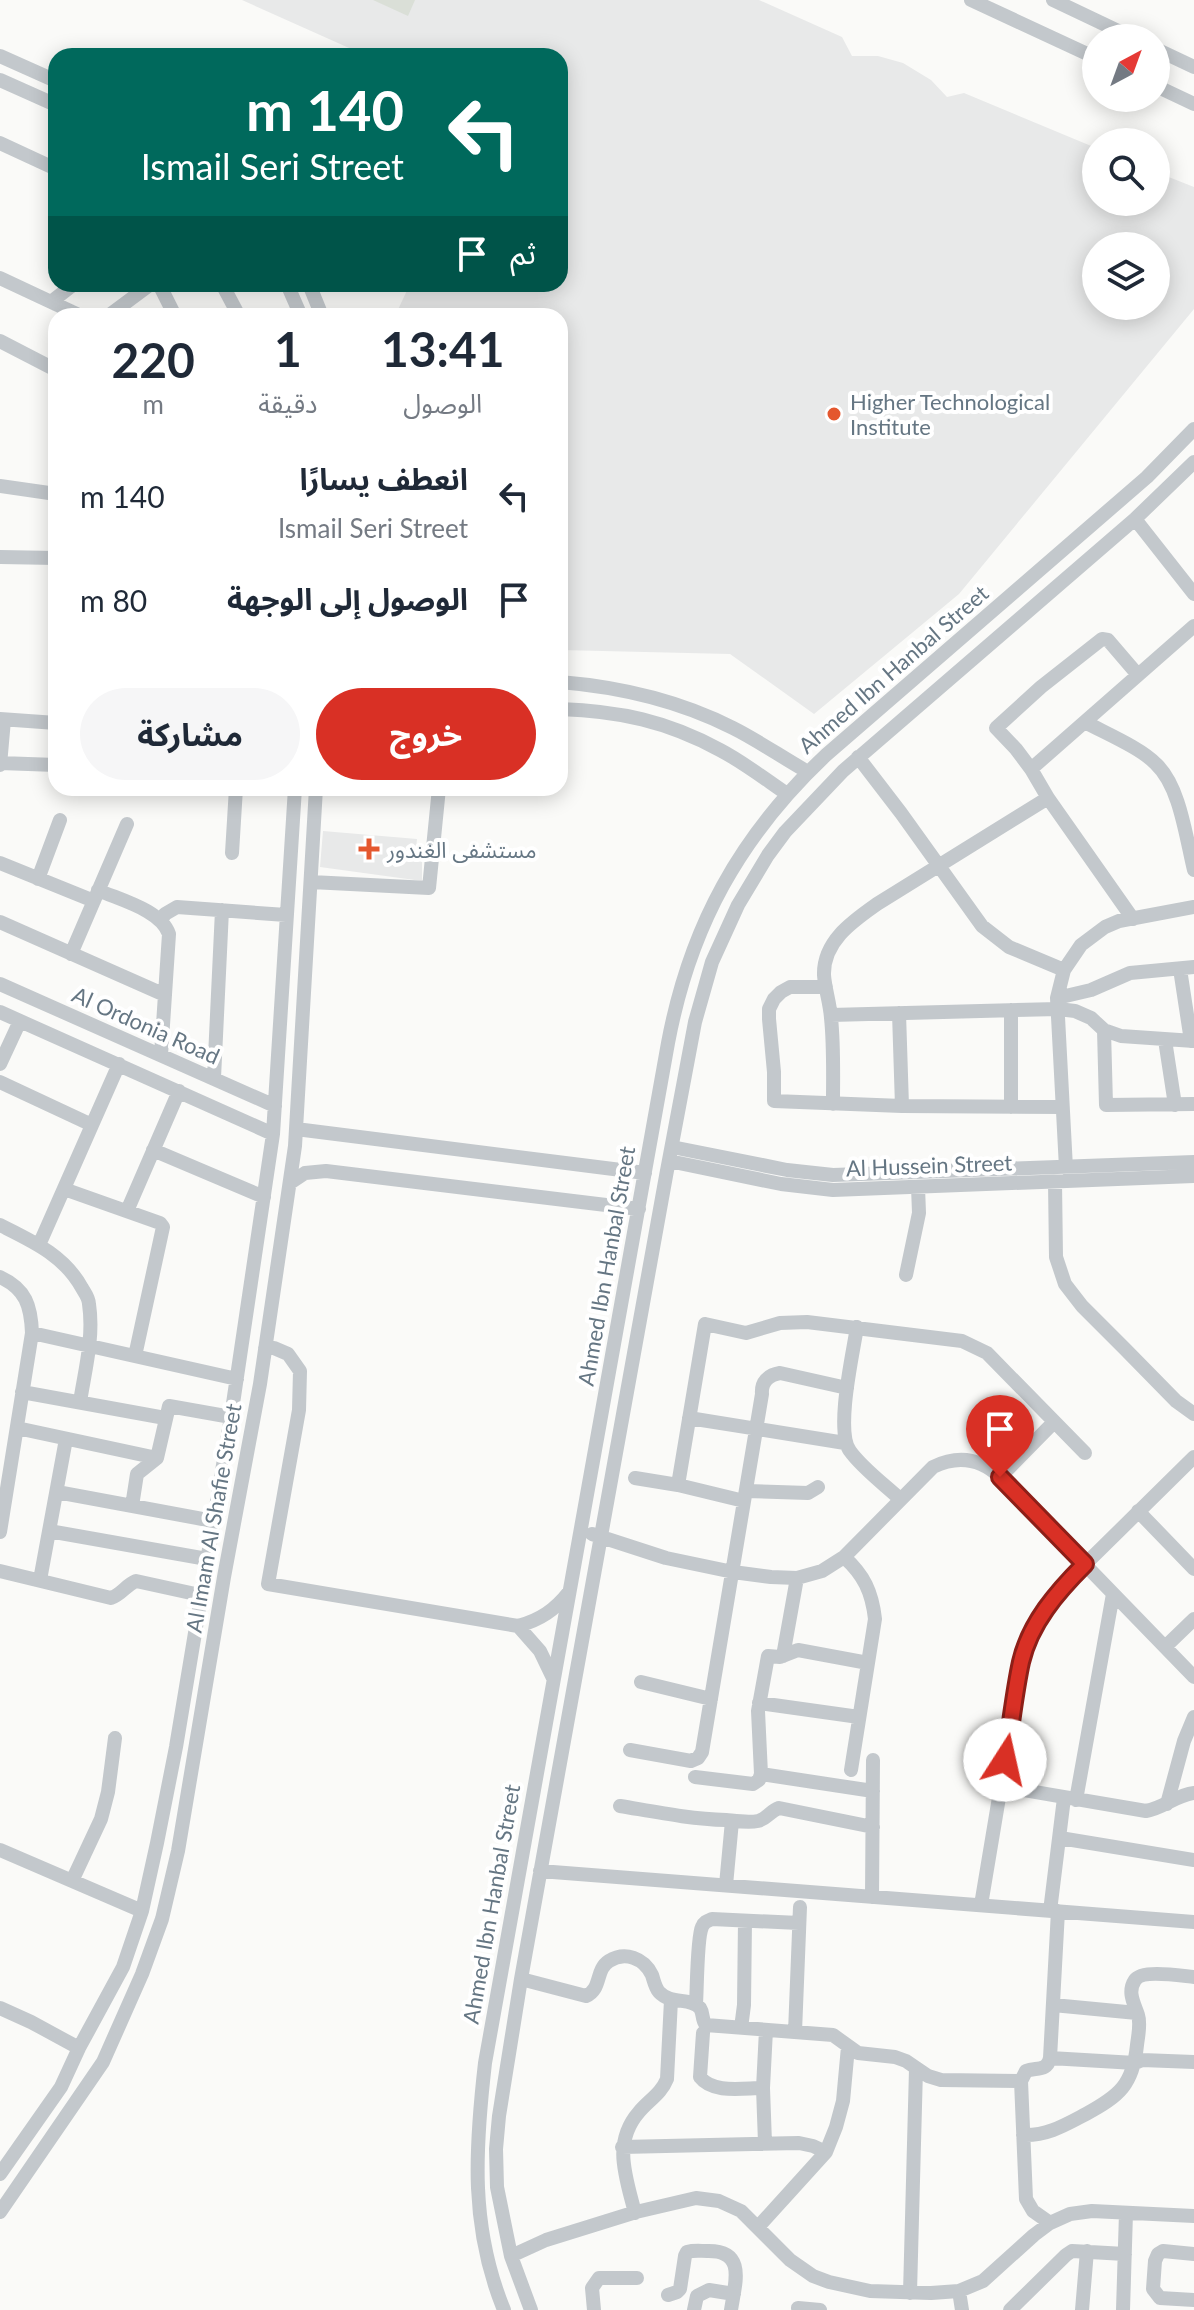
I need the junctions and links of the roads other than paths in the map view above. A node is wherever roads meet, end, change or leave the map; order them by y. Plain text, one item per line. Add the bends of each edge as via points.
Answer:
1 (971, 0) edge
2 (1053, 0) edge
3 (1100, 22) joint
4 (1104, 24) edge
5 (1082, 50) edge
6 (0, 56) edge
7 (1170, 56) edge
8 (1194, 67) edge
9 (48, 77) edge
10 (0, 80) edge
11 (1170, 93) edge
12 (48, 101) edge
13 (1194, 104) edge
14 (0, 143) edge
15 (48, 165) edge
16 (0, 278) edge
17 (64, 292) edge
18 (140, 292) edge
19 (51, 302) junction
20 (64, 308) edge
21 (119, 308) edge
22 (0, 341) edge
23 (48, 361) edge
24 (1194, 429) edge
25 (1194, 462) edge
26 (0, 486) edge
27 (48, 493) edge
28 (1135, 519) junction
29 (0, 557) edge
30 (48, 558) edge
31 (1194, 594) edge
32 (1194, 626) edge
33 (947, 650) junction
34 (962, 667) junction
35 (1138, 675) junction
36 (568, 683) edge
37 (568, 709) edge
38 (2, 720) edge
39 (1085, 722) junction
40 (48, 723) edge
41 (858, 757) junction
42 (0, 764) edge
43 (48, 765) edge
44 (1031, 769) junction
45 (808, 772) junction
46 (787, 794) junction
47 (236, 796) edge
48 (294, 796) edge
49 (316, 796) edge
50 (438, 796) edge
51 (1048, 798) junction
52 (60, 820) dead end
53 (127, 824) dead end
54 (232, 853) dead end
55 (0, 863) edge
56 (939, 867) junction
57 (1194, 870) edge
58 (38, 879) junction
59 (311, 882) junction
60 (96, 896) junction
61 (1194, 907) edge
62 (222, 910) junction
63 (286, 915) junction
64 (1133, 919) junction
65 (161, 920) junction
66 (0, 922) edge
67 (692, 950) junction
68 (71, 954) junction
69 (713, 960) junction
70 (1187, 968) edge
71 (1064, 970) junction
72 (0, 984) edge
73 (826, 987) junction
74 (165, 995) junction
75 (1058, 1003) junction
76 (1011, 1010) junction
77 (0, 1012) edge
78 (899, 1013) junction
79 (831, 1015) junction
80 (20, 1021) junction
81 (1104, 1030) junction
82 (1165, 1040) junction
83 (1193, 1041) edge
84 (161, 1055) junction
85 (0, 1064) edge
86 (119, 1064) junction
87 (214, 1078) junction
88 (0, 1082) edge
89 (179, 1091) junction
90 (833, 1104) junction
91 (1194, 1104) edge
92 (1175, 1105) junction
93 (275, 1106) junction
94 (902, 1106) junction
95 (1011, 1107) junction
96 (1062, 1107) junction
97 (92, 1125) junction
98 (296, 1129) junction
99 (273, 1134) junction
100 (153, 1150) junction
101 (670, 1154) junction
102 (1194, 1162) edge
103 (1066, 1168) junction
104 (645, 1173) junction
105 (848, 1175) junction
106 (1194, 1176) edge
107 (1055, 1182) junction
108 (290, 1183) junction
109 (918, 1187) junction
110 (64, 1189) junction
111 (850, 1190) junction
112 (264, 1197) junction
113 (639, 1209) junction
114 (127, 1211) junction
115 (0, 1225) edge
116 (39, 1245) junction
117 (906, 1275) dead end
118 (0, 1277) edge
119 (857, 1327) junction
120 (32, 1333) junction
121 (90, 1346) junction
122 (265, 1348) junction
123 (135, 1356) junction
124 (237, 1379) junction
125 (847, 1388) junction
126 (22, 1392) junction
127 (80, 1402) junction
128 (1194, 1414) edge
129 (231, 1417) junction
130 (165, 1418) junction
131 (689, 1418) junction
132 (1054, 1422) junction
133 (17, 1428) junction
134 (756, 1430) junction
135 (66, 1439) junction
136 (845, 1443) junction
137 (1085, 1453) dead end
138 (1194, 1457) edge
139 (157, 1458) junction
140 (1000, 1477) junction
141 (635, 1478) dead end
142 (678, 1485) junction
143 (818, 1487) dead end
144 (57, 1492) junction
145 (745, 1496) junction
146 (900, 1499) junction
147 (132, 1506) junction
148 (1138, 1511) junction
149 (213, 1521) junction
150 (49, 1531) junction
151 (580, 1531) junction
152 (0, 1532) edge
153 (601, 1536) junction
154 (210, 1540) junction
155 (230, 1543) junction
156 (844, 1557) junction
157 (207, 1559) junction
158 (1085, 1564) junction
159 (1194, 1569) edge
160 (0, 1571) edge
161 (733, 1572) junction
162 (797, 1578) junction
163 (40, 1580) junction
164 (569, 1591) junction
165 (1113, 1594) junction
166 (200, 1595) junction
167 (1194, 1619) edge
168 (518, 1626) junction
169 (1165, 1647) junction
170 (783, 1656) junction
171 (868, 1663) junction
172 (1194, 1677) edge
173 (554, 1681) junction
174 (641, 1682) dead end
175 (711, 1699) junction
176 (759, 1703) junction
177 (859, 1717) junction
178 (1194, 1717) edge
179 (115, 1738) dead end
180 (630, 1750) dead end
181 (873, 1760) dead end
182 (851, 1770) dead end
183 (761, 1774) junction
184 (695, 1777) dead end
185 (1000, 1786) junction
186 (873, 1791) junction
187 (1194, 1793) edge
188 (1070, 1799) junction
189 (1167, 1805) junction
190 (620, 1806) dead end
191 (732, 1821) junction
192 (873, 1827) junction
193 (1060, 1838) junction
194 (0, 1850) edge
195 (1194, 1860) edge
196 (540, 1871) junction
197 (72, 1881) junction
198 (726, 1885) junction
199 (872, 1897) junction
200 (981, 1905) junction
201 (800, 1907) dead end
202 (142, 1911) junction
203 (1054, 1911) junction
204 (745, 1921) junction
205 (1194, 1922) edge
206 (799, 1923) junction
207 (1194, 1977) edge
208 (521, 1979) junction
209 (671, 2000) junction
210 (696, 2004) junction
211 (1053, 2005) junction
212 (0, 2008) edge
213 (1137, 2013) junction
214 (741, 2028) junction
215 (766, 2030) junction
216 (795, 2032) junction
217 (703, 2033) dead end
218 (848, 2047) junction
219 (79, 2048) junction
220 (1050, 2058) junction
221 (1194, 2062) edge
222 (485, 2063) junction
223 (1135, 2063) junction
224 (916, 2069) junction
225 (505, 2075) junction
226 (1021, 2081) junction
227 (763, 2088) junction
228 (1023, 2135) junction
229 (765, 2143) junction
230 (622, 2147) junction
231 (826, 2152) junction
232 (0, 2174) edge
233 (0, 2212) edge
234 (635, 2213) junction
235 (1126, 2213) junction
236 (1194, 2216) edge
237 (1050, 2223) junction
238 (504, 2225) junction
239 (758, 2227) junction
240 (538, 2242) junction
241 (1087, 2251) junction
242 (1125, 2254) junction
243 (1194, 2254) edge
244 (511, 2256) junction
245 (637, 2278) dead end
246 (959, 2291) junction
247 (910, 2293) junction
248 (734, 2294) junction
249 (668, 2295) dead end
250 (1194, 2300) edge
251 (798, 2308) dead end
252 (504, 2310) edge
253 (531, 2310) edge
254 (594, 2310) edge
255 (694, 2310) edge
256 (731, 2310) edge
257 (820, 2310) edge
258 (962, 2310) edge
259 (1010, 2310) edge
260 (1082, 2310) edge
261 (1123, 2310) edge

1 - 5 street
2 - 3 street
3 - 4 street
6 - 9 street
7 - 8 street
10 - 12 street
11 - 13 street
14 - 15 street
16 - 19 street
17 - 19 street
18 - 21 street
19 - 20 street
22 - 23 street
24 - 33 street, Ahmed Ibn Hanbal Street via 1158,468
25 - 28 street, Ahmed Ibn Hanbal Street
26 - 27 street
28 - 31 street
28 - 34 street, Ahmed Ibn Hanbal Street
29 - 30 street
32 - 35 street
33 - 34 street
33 - 45 street, Ahmed Ibn Hanbal Street
34 - 41 street, Ahmed Ibn Hanbal Street
35 - 39 street
35 - 44 street via 1102,639 1041,687 996,728
36 - 45 street via 634,692 693,709
37 - 46 street via 643,718 684,732
38 - 40 street
38 - 42 street
39 - 44 street
39 - 57 street via 1154,761 1166,774
41 - 56 street
41 - 69 street, Ahmed Ibn Hanbal Street via 768,855
42 - 43 street
44 - 51 street
45 - 46 street, Ahmed Ibn Hanbal Street
46 - 67 street, Ahmed Ibn Hanbal Street via 733,866
47 - 54 street
48 - 63 street, Al Imam Al Shafie Street
49 - 59 street, Al Imam Al Shafie Street
50 - 59 street via 429,888
51 - 56 street
51 - 64 street
52 - 58 street
53 - 60 street
55 - 58 street
56 - 71 street via 996,939
56 - 73 street via 841,932 827,958
58 - 60 street
59 - 98 street, Al Imam Al Shafie Street
60 - 65 street
60 - 68 street
61 - 64 street
62 - 63 street
62 - 65 street via 177,907
62 - 87 street
63 - 93 street, Al Imam Al Shafie Street
64 - 71 street via 1092,935
65 - 74 street via 169,934
66 - 68 street
67 - 69 street
67 - 104 street, Ahmed Ibn Hanbal Street via 674,1011
68 - 74 street
69 - 101 street, Ahmed Ibn Hanbal Street via 695,1022
70 - 75 street via 1130,973
70 - 83 street
71 - 75 street
72 - 84 street, Al Ordonia Road
73 - 79 street
73 - 90 street via 781,992 769,1009 769,1019 774,1101
74 - 84 street
75 - 76 street
75 - 81 street
75 - 96 street
76 - 78 street
76 - 95 street
77 - 80 street
78 - 79 street
78 - 94 street
79 - 90 street
80 - 85 street
80 - 86 street
81 - 82 street
81 - 92 street via 1106,1105
82 - 83 street
82 - 92 street
84 - 87 street, Al Ordonia Road
86 - 89 street
86 - 97 street
87 - 93 street, Al Ordonia Road
88 - 97 street
89 - 99 street
89 - 100 street
90 - 94 street
91 - 92 street
93 - 99 street, Al Imam Al Shafie Street
94 - 95 street
95 - 96 street
96 - 103 street
97 - 110 street
98 - 104 street
98 - 108 street, Al Imam Al Shafie Street
99 - 112 street, Al Imam Al Shafie Street
100 - 112 street
100 - 114 street
101 - 105 street, Al Hussein Street
101 - 111 street, Al Hussein Street via 794,1187
101 - 153 street, Ahmed Ibn Hanbal Street
102 - 103 street, Al Hussein Street
103 - 105 street, Al Hussein Street
104 - 113 street, Ahmed Ibn Hanbal Street
105 - 111 street
106 - 107 street, Al Hussein Street
107 - 109 street, Al Hussein Street
107 - 128 street via 1056,1257 1065,1284
108 - 113 street via 305,1173 326,1171
108 - 122 street, Al Imam Al Shafie Street
109 - 111 street, Al Hussein Street
109 - 117 street via 919,1213
110 - 114 street
110 - 116 street
112 - 124 street, Al Imam Al Shafie Street
113 - 151 street, Ahmed Ibn Hanbal Street
114 - 123 street via 163,1227
115 - 116 street
116 - 121 street via 77,1279 89,1301
118 - 120 street via 22,1293 31,1312
119 - 125 street
119 - 131 street via 793,1322 746,1333 705,1324
119 - 132 street via 975,1345
120 - 121 street
120 - 126 street
121 - 123 street
121 - 127 street
122 - 155 street, Al Imam Al Shafie Street
122 - 168 street via 288,1354 300,1371 299,1410 268,1584
123 - 124 street
124 - 129 street, Al Imam Al Shafie Street
125 - 134 street via 772,1374 761,1387
125 - 136 street
126 - 127 street
126 - 133 street
127 - 130 street
129 - 130 street via 172,1405
129 - 149 street, Al Imam Al Shafie Street
130 - 139 street
131 - 134 street
131 - 142 street
132 - 137 street
132 - 140 street
133 - 135 street
133 - 152 street
134 - 136 street
134 - 145 street
135 - 139 street
135 - 144 street
136 - 146 street
138 - 148 street
139 - 147 street via 137,1474
140 - 146 street via 975,1460 945,1461
140 - 158 street
141 - 142 street
142 - 145 street
143 - 145 street via 808,1493
144 - 147 street
144 - 150 street
145 - 161 street
146 - 156 street
147 - 149 street
148 - 158 street
148 - 159 street
149 - 154 street, Al Imam Al Shafie Street
150 - 157 street
150 - 163 street
151 - 153 street
151 - 164 street, Ahmed Ibn Hanbal Street
153 - 161 street via 666,1558
153 - 196 street, Ahmed Ibn Hanbal Street
154 - 155 street
154 - 157 street, Al Imam Al Shafie Street
155 - 233 street, Al Imam Al Shafie Street via 178,1851 157,1933 103,2062
156 - 162 street
156 - 171 street via 866,1582 873,1600
157 - 166 street, Al Imam Al Shafie Street
158 - 165 street
158 - 185 street via 1057,1592 1036,1624 1022,1660
160 - 163 street
161 - 162 street
161 - 175 street
162 - 170 street
163 - 166 street via 111,1598 136,1581
164 - 168 street via 547,1614
164 - 173 street, Ahmed Ibn Hanbal Street
165 - 169 street
165 - 188 street
166 - 202 street, Al Imam Al Shafie Street
167 - 169 street
168 - 173 street via 540,1651
169 - 172 street
170 - 171 street via 798,1650
170 - 176 street via 768,1656
171 - 177 street
173 - 222 street, Ahmed Ibn Hanbal Street
174 - 175 street
175 - 180 street via 698,1758 687,1761
176 - 177 street
176 - 183 street
177 - 182 street
178 - 189 street
179 - 197 street via 101,1819
181 - 186 street
183 - 184 street via 753,1784
183 - 186 street
185 - 188 street
185 - 200 street
186 - 192 street
187 - 189 street
188 - 189 street via 1146,1811
188 - 193 street
190 - 191 street
191 - 192 street via 757,1821 779,1808
191 - 198 street
192 - 199 street
193 - 195 street
193 - 203 street
194 - 197 street
196 - 198 street
196 - 208 street, Ahmed Ibn Hanbal Street
197 - 202 street
198 - 199 street
199 - 200 street
200 - 203 street
201 - 206 street
202 - 219 street, Al Imam Al Shafie Street via 123,1967
203 - 205 street
203 - 211 street
204 - 206 street
204 - 210 street via 712,1919 701,1927
204 - 214 street
206 - 216 street
207 - 213 street via 1141,1975 1134,1981 1132,1997
208 - 209 street via 586,1996 596,1988 604,1965 631,1957 647,1967 659,1992
208 - 225 street, Ahmed Ibn Hanbal Street
209 - 210 street
209 - 230 street via 667,2079 631,2123
210 - 214 street via 706,2025
211 - 213 street
211 - 220 street
212 - 219 street
213 - 223 street
214 - 215 street
215 - 216 street
215 - 227 street
216 - 218 street via 833,2035
217 - 227 street via 703,2082 714,2088
218 - 224 street via 863,2055 895,2057
218 - 231 street via 843,2101
219 - 232 street, Al Imam Al Shafie Street via 61,2087
220 - 223 street
220 - 226 street via 1043,2069 1026,2071
221 - 223 street
222 - 225 street
222 - 252 street, Ahmed Ibn Hanbal Street via 477,2131 480,2227
223 - 228 street via 1112,2099 1049,2133
224 - 226 street via 941,2080
224 - 247 street
225 - 238 street, Ahmed Ibn Hanbal Street via 496,2149
226 - 228 street
227 - 229 street
228 - 237 street via 1026,2199
229 - 230 street
229 - 231 street via 799,2143
230 - 234 street
231 - 239 street
234 - 239 street via 696,2198 741,2211
234 - 240 street
235 - 236 street
235 - 237 street via 1092,2211
235 - 242 street
237 - 246 street via 983,2281
238 - 240 street via 518,2241
238 - 244 street, Ahmed Ibn Hanbal Street
239 - 247 street via 813,2276 870,2291
240 - 244 street
241 - 242 street
241 - 259 street via 1066,2255
241 - 260 street
242 - 261 street
243 - 250 street via 1158,2254 1153,2289 1160,2298
244 - 253 street, Ahmed Ibn Hanbal Street
245 - 254 street via 599,2278 592,2288
246 - 247 street
246 - 258 street
248 - 249 street via 737,2273 731,2259 718,2250 692,2250 685,2256 680,2289
248 - 255 street via 705,2291 697,2296
248 - 256 street
251 - 257 street

